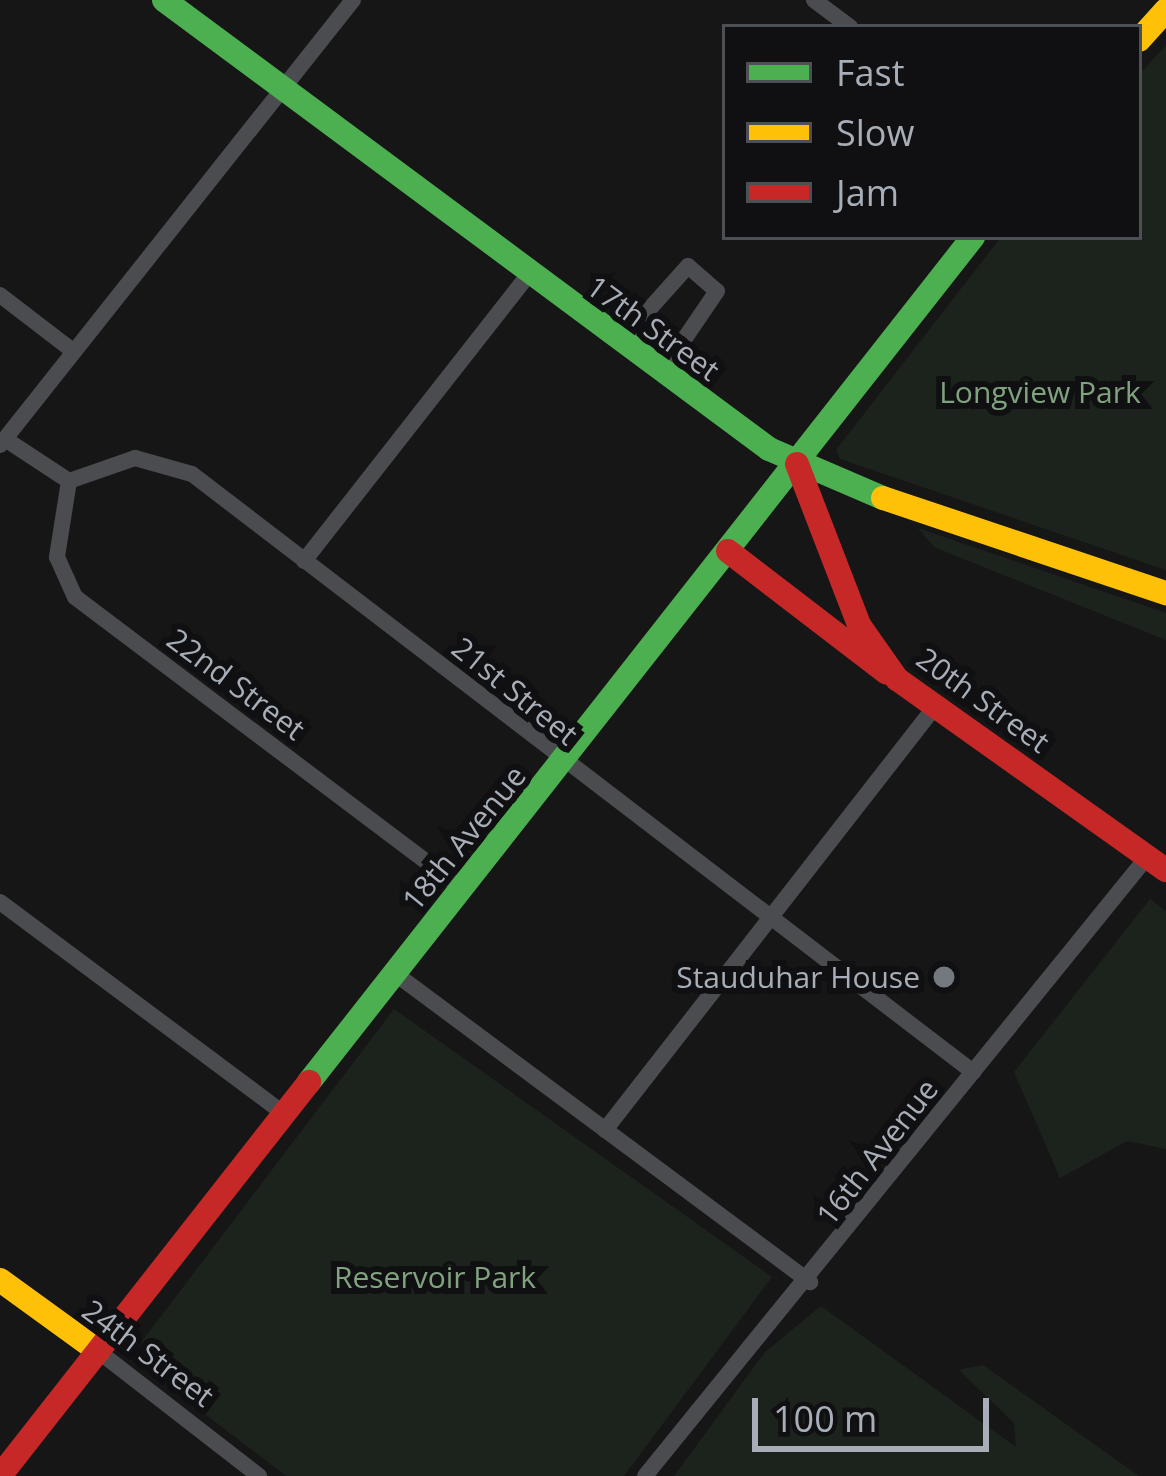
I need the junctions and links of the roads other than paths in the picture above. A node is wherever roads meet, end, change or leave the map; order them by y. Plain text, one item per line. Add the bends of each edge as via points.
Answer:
1 (164, 0) edge
2 (353, 0) edge
3 (814, 0) edge
4 (1166, 10) edge
5 (846, 24) edge
6 (1142, 37) edge
7 (282, 87) junction
8 (972, 240) edge
9 (529, 274) junction
10 (0, 295) edge
11 (620, 342) junction
12 (73, 351) junction
13 (662, 372) junction
14 (3, 442) edge
15 (797, 464) junction
16 (69, 481) junction
17 (728, 551) junction
18 (304, 561) junction
19 (1166, 593) edge
20 (897, 679) junction
21 (938, 704) junction
22 (564, 763) junction
23 (1157, 863) edge
24 (461, 888) junction
25 (0, 902) edge
26 (765, 917) junction
27 (393, 972) junction
28 (973, 1072) junction
29 (284, 1114) junction
30 (605, 1130) junction
31 (0, 1280) edge
32 (810, 1282) junction
33 (98, 1351) junction
34 (1, 1476) edge
35 (259, 1476) edge
36 (645, 1476) edge

1 - 7 street, 17th Street
2 - 7 street
3 - 5 street
4 - 6 street
7 - 9 street, 17th Street
7 - 12 street
8 - 15 street, 18th Avenue
9 - 11 street, 17th Street
9 - 18 street
10 - 12 street
11 - 13 street, 17th Street
11 - 13 street via 688,266 718,291
12 - 14 street
13 - 15 street, 17th Street
14 - 16 street
15 - 17 street, 18th Avenue
15 - 19 street, 17th Street
15 - 20 street, 20th Street via 859,625
16 - 18 street, 21st Street via 162,459
16 - 24 street, 22nd Street via 57,557 75,597
17 - 20 street
17 - 22 street, 18th Avenue
18 - 22 street, 21st Street
20 - 21 street, 20th Street
21 - 23 street, 20th Street
21 - 26 street
22 - 24 street, 18th Avenue
22 - 26 street, 21st Street
23 - 28 street, 16th Avenue
24 - 27 street, 18th Avenue
25 - 29 street
26 - 28 street, 21st Street
26 - 30 street
27 - 29 street, 18th Avenue
27 - 30 street
28 - 32 street, 16th Avenue
29 - 33 street, 18th Avenue
30 - 32 street
31 - 33 street, 24th Street
32 - 36 street, 16th Avenue via 739,1351
33 - 34 street, 18th Avenue
33 - 35 street, 24th Street

